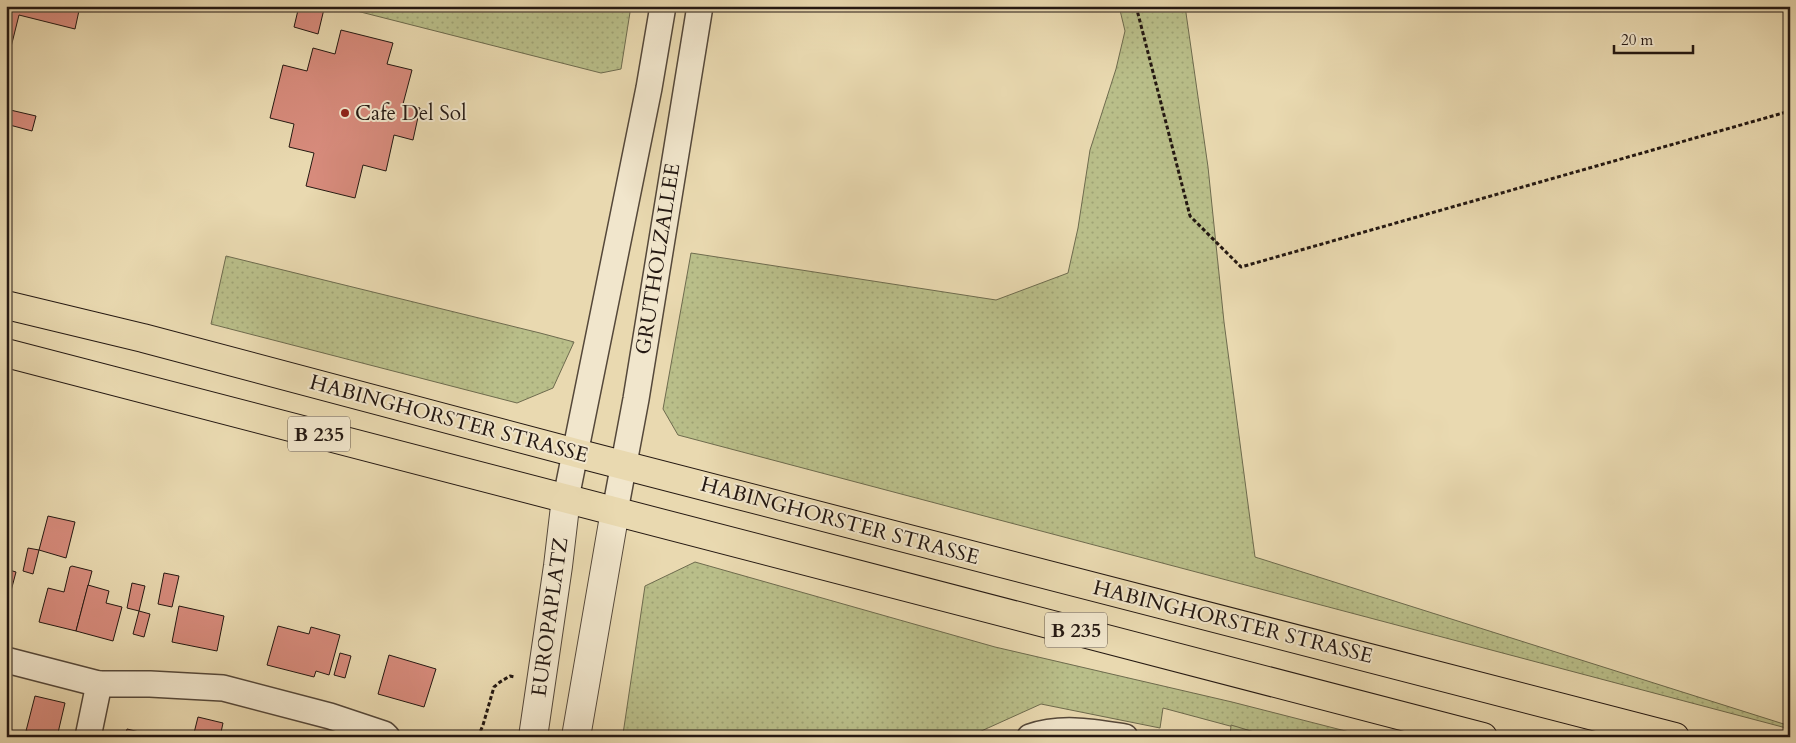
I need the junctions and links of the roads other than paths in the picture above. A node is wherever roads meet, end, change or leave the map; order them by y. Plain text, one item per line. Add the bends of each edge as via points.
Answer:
1 (663, 6) edge
2 (700, 6) edge
3 (6, 305) edge
4 (6, 353) edge
5 (576, 453) junction
6 (624, 465) junction
7 (566, 498) junction
8 (616, 511) junction
9 (6, 660) edge
10 (99, 684) junction
11 (88, 737) edge
12 (387, 737) edge
13 (533, 737) edge
14 (576, 737) edge
15 (1030, 737) edge
16 (1125, 737) edge
17 (1483, 737) edge
18 (1675, 737) edge

1 - 5 street, GRUTHOLZALLEE
2 - 6 street, GRUTHOLZALLEE
3 - 5 main road, HABINGHORSTER STRASSE / B 235
4 - 7 main road, B 235
5 - 6 main road, HABINGHORSTER STRASSE / B 235
5 - 7 street, GRUTHOLZALLEE
6 - 8 street, GRUTHOLZALLEE
6 - 18 main road, HABINGHORSTER STRASSE / B 235
7 - 8 main road, B 235
7 - 13 street, EUROPAPLATZ
8 - 14 street, EUROPAPLATZ
8 - 17 main road, B 235
9 - 10 street
10 - 11 street
10 - 12 street via 222,688 341,720
15 - 16 street via 1064,730

